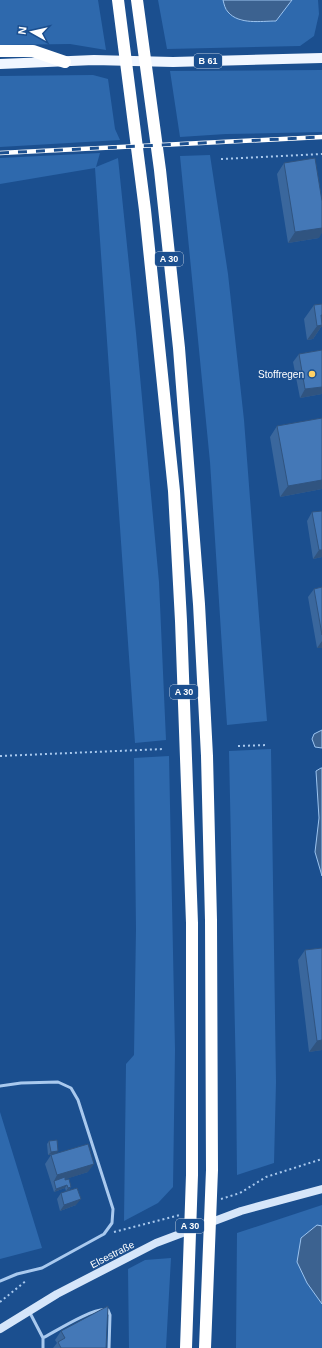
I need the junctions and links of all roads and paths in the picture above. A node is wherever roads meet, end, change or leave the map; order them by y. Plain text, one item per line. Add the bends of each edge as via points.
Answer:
1 (118, 0) edge
2 (137, 0) edge
3 (143, 0) edge
4 (140, 18) junction
5 (0, 51) edge
6 (322, 58) edge
7 (65, 62) junction
8 (0, 64) edge
9 (322, 154) edge
10 (221, 159) dead end
11 (268, 745) dead end
12 (238, 746) dead end
13 (164, 749) dead end
14 (0, 756) edge
15 (0, 1086) edge
16 (322, 1159) edge
17 (322, 1189) edge
18 (218, 1201) dead end
19 (184, 1213) dead end
20 (104, 1234) junction
21 (42, 1268) junction
22 (0, 1281) edge
23 (0, 1302) edge
24 (29, 1311) junction
25 (2, 1325) edge
26 (43, 1338) junction
27 (43, 1348) edge
28 (109, 1348) edge
29 (186, 1348) edge
30 (205, 1348) edge

1 - 29 highway, A 30 via 140,171 174,491 181,621 192,923 192,1175
2 - 4 highway, A 30
3 - 4 highway
4 - 30 highway, A 30 via 160,170 179,348 199,604 207,756 211,920 212,1170
5 - 7 highway via 33,51
6 - 7 main road, B 61
7 - 8 main road, B 61
9 - 10 path
11 - 12 path
13 - 14 path
15 - 20 lane via 58,1082 71,1088 78,1100 113,1209 112,1223
16 - 18 path via 266,1178 240,1193
17 - 24 street, Elsestraße via 241,1211 156,1243
19 - 20 path
20 - 21 lane
21 - 22 lane
21 - 23 path
24 - 25 street, Elsestraße
24 - 26 lane
26 - 27 lane
26 - 28 lane via 90,1312 103,1308 108,1310 110,1315

